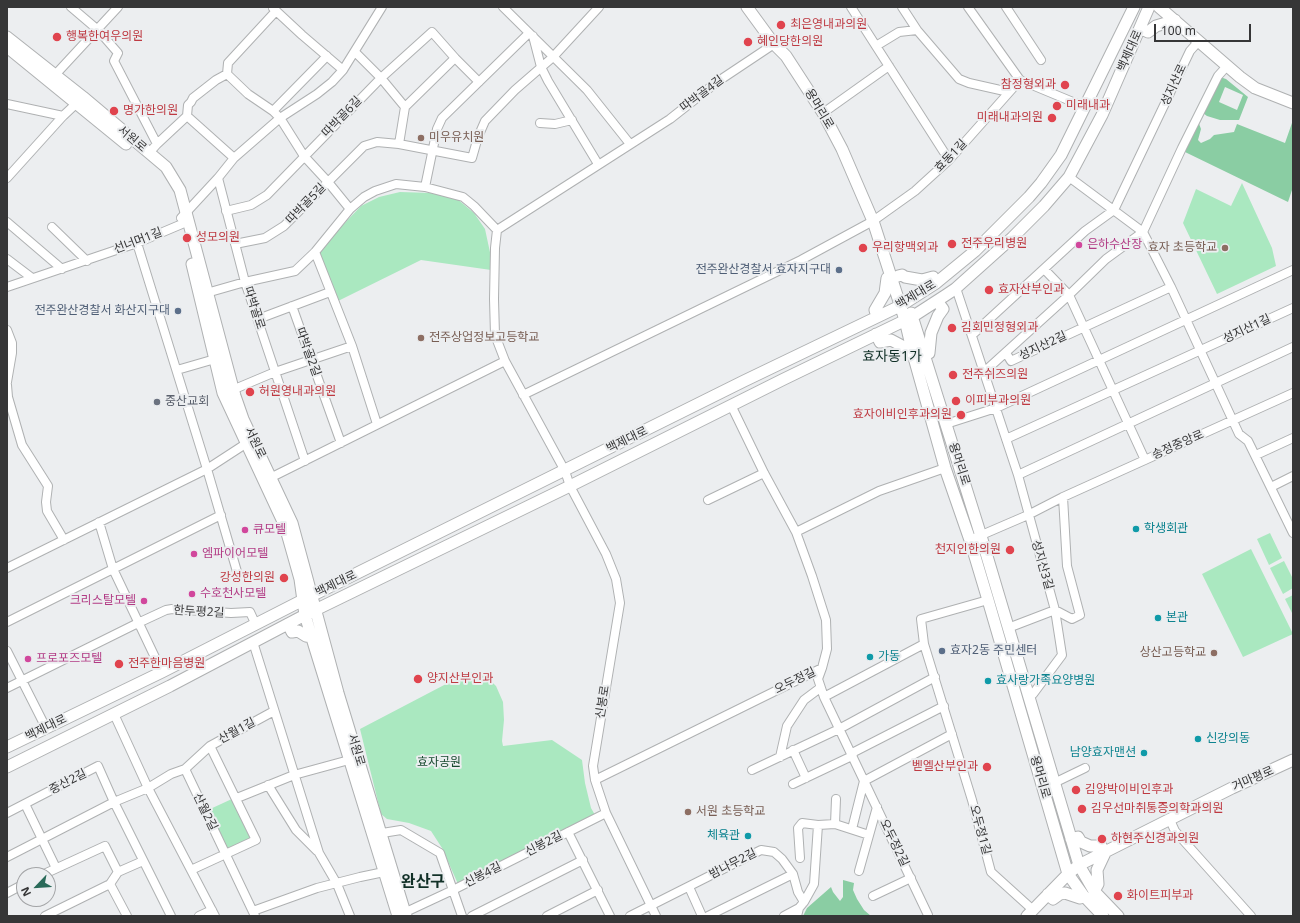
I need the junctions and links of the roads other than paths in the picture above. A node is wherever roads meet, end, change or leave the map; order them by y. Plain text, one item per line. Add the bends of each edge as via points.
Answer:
1 (71, 7) edge
2 (118, 7) edge
3 (382, 7) edge
4 (504, 7) edge
5 (599, 7) edge
6 (747, 7) edge
7 (851, 7) edge
8 (902, 7) edge
9 (968, 7) edge
10 (1006, 7) edge
11 (1134, 7) edge
12 (1149, 7) edge
13 (1159, 7) edge
14 (274, 9) edge
15 (1175, 20) junction
16 (1140, 28) junction
17 (98, 30) junction
18 (918, 30) junction
19 (531, 34) junction
20 (7, 37) edge
21 (1198, 42) junction
22 (774, 44) junction
23 (876, 46) junction
24 (7, 47) edge
25 (355, 52) junction
26 (327, 56) junction
27 (554, 57) junction
28 (455, 58) junction
29 (1041, 60) dead end
30 (889, 66) junction
31 (1227, 66) junction
32 (541, 67) junction
33 (343, 70) junction
34 (226, 74) junction
35 (55, 75) junction
36 (380, 78) junction
37 (1020, 80) junction
38 (479, 82) junction
39 (1009, 92) junction
40 (80, 100) junction
41 (1293, 103) edge
42 (7, 104) edge
43 (405, 106) junction
44 (1086, 107) junction
45 (272, 111) junction
46 (823, 113) junction
47 (63, 116) junction
48 (187, 116) junction
49 (280, 118) junction
50 (572, 120) junction
51 (540, 123) dead end
52 (399, 144) junction
53 (630, 144) junction
54 (153, 149) junction
55 (433, 151) junction
56 (304, 156) junction
57 (234, 158) junction
58 (949, 160) junction
59 (598, 164) junction
60 (1069, 176) junction
61 (7, 178) edge
62 (218, 178) junction
63 (328, 182) junction
64 (425, 187) junction
65 (350, 209) junction
66 (1114, 210) junction
67 (226, 211) junction
68 (184, 219) junction
69 (873, 221) junction
70 (7, 222) edge
71 (52, 227) dead end
72 (497, 230) junction
73 (1143, 232) junction
74 (137, 243) junction
75 (235, 244) junction
76 (315, 252) junction
77 (7, 259) edge
78 (87, 261) junction
79 (62, 269) junction
80 (1044, 269) junction
81 (1293, 270) edge
82 (894, 276) junction
83 (32, 278) junction
84 (245, 282) junction
85 (936, 283) junction
86 (7, 287) edge
87 (1171, 287) junction
88 (956, 288) junction
89 (330, 292) junction
90 (204, 294) junction
91 (1069, 295) junction
92 (937, 301) junction
93 (904, 304) junction
94 (292, 306) junction
95 (1293, 308) edge
96 (876, 317) junction
97 (908, 318) junction
98 (258, 319) junction
99 (1186, 319) junction
100 (1083, 327) junction
101 (7, 330) edge
102 (876, 334) junction
103 (972, 335) junction
104 (352, 346) junction
105 (1293, 347) edge
106 (1200, 350) junction
107 (1006, 353) junction
108 (918, 354) junction
109 (215, 359) junction
110 (311, 360) junction
111 (1099, 360) junction
112 (505, 361) junction
113 (177, 370) junction
114 (275, 372) junction
115 (984, 372) junction
116 (7, 382) edge
117 (1215, 383) junction
118 (7, 385) edge
119 (237, 388) dead end
120 (1113, 391) junction
121 (1293, 393) edge
122 (523, 395) junction
123 (731, 405) junction
124 (996, 408) junction
125 (1233, 421) junction
126 (377, 424) junction
127 (946, 424) junction
128 (1128, 424) junction
129 (1293, 438) edge
130 (1006, 439) junction
131 (249, 442) junction
132 (341, 443) junction
133 (1256, 455) junction
134 (305, 460) junction
135 (1145, 460) junction
136 (945, 468) junction
137 (207, 469) junction
138 (565, 471) junction
139 (764, 473) junction
140 (1018, 476) junction
141 (1293, 476) edge
142 (268, 479) junction
143 (570, 486) junction
144 (1271, 487) junction
145 (1063, 497) junction
146 (708, 500) dead end
147 (221, 515) junction
148 (1028, 515) junction
149 (1290, 517) edge
150 (99, 522) junction
151 (796, 532) junction
152 (1293, 533) edge
153 (981, 536) junction
154 (64, 540) junction
155 (970, 540) junction
156 (7, 568) edge
157 (113, 568) junction
158 (238, 575) dead end
159 (308, 598) junction
160 (988, 600) junction
161 (316, 610) junction
162 (1055, 610) junction
163 (305, 615) junction
164 (7, 622) edge
165 (138, 623) junction
166 (256, 624) junction
167 (288, 624) junction
168 (1008, 628) junction
169 (312, 638) junction
170 (253, 642) junction
171 (924, 644) junction
172 (7, 652) edge
173 (822, 668) junction
174 (162, 672) junction
175 (935, 677) junction
176 (22, 680) junction
177 (7, 688) edge
178 (820, 688) junction
179 (1028, 695) junction
180 (824, 697) junction
181 (944, 706) junction
182 (274, 711) junction
183 (114, 714) junction
184 (46, 728) junction
185 (839, 728) junction
186 (952, 734) junction
187 (210, 746) junction
188 (7, 748) edge
189 (793, 750) junction
190 (852, 756) junction
191 (780, 757) junction
192 (349, 760) junction
193 (1293, 760) edge
194 (7, 767) edge
195 (1085, 768) dead end
196 (185, 770) junction
197 (752, 770) dead end
198 (294, 775) junction
199 (806, 778) junction
200 (595, 780) junction
201 (864, 781) junction
202 (1054, 783) junction
203 (793, 784) dead end
204 (268, 785) junction
205 (148, 788) junction
206 (236, 798) junction
207 (836, 799) dead end
208 (114, 802) junction
209 (25, 804) junction
210 (877, 807) junction
211 (7, 813) edge
212 (606, 813) junction
213 (1170, 820) junction
214 (835, 824) junction
215 (818, 825) junction
216 (852, 829) junction
217 (568, 832) junction
218 (377, 834) junction
219 (869, 835) junction
220 (42, 839) junction
221 (1071, 839) junction
222 (319, 853) junction
223 (1105, 853) junction
224 (225, 854) junction
225 (7, 857) edge
226 (800, 858) dead end
227 (513, 860) joint
228 (583, 860) junction
229 (143, 861) junction
230 (1079, 865) junction
231 (56, 867) edge
232 (56, 868) edge
233 (191, 870) junction
234 (859, 871) dead end
235 (118, 872) junction
236 (384, 872) junction
237 (793, 874) junction
238 (1068, 874) junction
239 (911, 878) junction
240 (110, 884) junction
241 (337, 884) junction
242 (689, 887) junction
243 (16, 888) edge
244 (453, 890) junction
245 (598, 890) junction
246 (1094, 891) junction
247 (7, 893) edge
248 (1048, 894) junction
249 (873, 896) dead end
250 (1083, 896) junction
251 (651, 906) junction
252 (800, 909) edge
253 (213, 913) edge
254 (254, 913) edge
255 (1030, 913) edge
256 (404, 914) edge
257 (124, 915) edge
258 (928, 915) edge
259 (45, 916) edge
260 (171, 916) edge
261 (199, 916) edge
262 (350, 916) edge
263 (462, 916) edge
264 (472, 916) edge
265 (547, 916) edge
266 (610, 916) edge
267 (630, 916) edge
268 (656, 916) edge
269 (702, 916) edge
270 (708, 916) edge
271 (784, 916) edge
272 (1103, 916) edge
273 (1118, 916) edge
274 (1251, 916) edge

1 - 17 street
2 - 17 street
3 - 25 street
4 - 19 street
5 - 27 street, 따박골5길
6 - 22 street, 용머리로
7 - 23 street
8 - 18 street
9 - 37 street
10 - 29 street
11 - 44 street, 백제대로
12 - 16 street, 백제대로
13 - 15 street
14 - 26 street
14 - 34 street via 228,63
15 - 16 street via 1172,24 1156,26 1148,32
15 - 21 street
16 - 60 street, 백제대로 via 1102,115
17 - 35 street
17 - 54 street via 118,53 114,61
18 - 23 street via 899,32
18 - 39 street via 959,79
19 - 27 street
19 - 32 street
19 - 38 street
20 - 35 street, 서원로
21 - 31 street
21 - 66 street, 성지산로 via 1190,51
22 - 46 street, 용머리로 via 786,56
22 - 53 street, 따박골4길 via 717,82 670,119
23 - 30 street
24 - 40 street, 서원로
25 - 33 street
25 - 36 street
26 - 33 street
26 - 45 street
27 - 32 street, 따박골5길
27 - 53 street via 587,90
28 - 36 street, 따박골6길 via 432,32
28 - 38 street
28 - 43 street
30 - 46 street
30 - 58 street
31 - 41 street via 1255,88
31 - 73 street via 1218,76
32 - 50 street
32 - 55 street, 따박골5길 via 485,122 472,158
33 - 49 street via 317,94
34 - 45 street
34 - 48 street via 197,94 188,105
35 - 40 street, 서원로
36 - 43 street
36 - 56 street, 따박골6길
37 - 39 street, 효동1길
37 - 44 street
38 - 55 street via 442,118
39 - 58 street, 효동1길
40 - 47 street
40 - 54 street, 서원로
40 - 68 street, 서원로 via 160,171 172,189
42 - 47 street
43 - 52 street
44 - 85 street, 백제대로 via 1061,155 1041,183 975,251
45 - 49 street
46 - 69 street, 용머리로 via 842,149
47 - 61 street
48 - 54 street
48 - 57 street
49 - 56 street
49 - 57 street
50 - 51 street via 555,124
50 - 59 street
52 - 55 street, 따박골5길
52 - 63 street, 따박골5길 via 377,142 364,146
53 - 59 street, 따박골4길
54 - 68 street, 서원로 via 180,190
55 - 64 street
56 - 63 street
56 - 67 street, 따박골6길 via 267,195 251,205
57 - 62 street
58 - 69 street, 효동1길 via 915,191
59 - 72 street, 따박골4길
60 - 66 street
60 - 88 street, 백제대로 via 1034,217
62 - 67 street
62 - 68 street
63 - 65 street
63 - 75 street, 따박골5길 via 284,226 265,238
64 - 65 street via 396,184 375,191
64 - 72 street via 463,196
65 - 76 street
66 - 73 street
66 - 80 street via 1085,231
67 - 75 street
68 - 74 street, 선너머1길
68 - 90 street, 서원로
69 - 82 street, 용머리로 via 886,248
69 - 122 street via 801,260
70 - 79 street
71 - 78 street
72 - 112 street, 신봉로 via 495,335
73 - 87 street
73 - 91 street, 성지산2길 via 1106,259
74 - 78 street, 선너머1길
74 - 113 street
75 - 84 street, 따박골로
76 - 84 street via 295,270
76 - 89 street
77 - 83 street
78 - 79 street, 선너머1길
79 - 83 street, 선너머1길
80 - 91 street
80 - 103 street
81 - 99 street
82 - 85 street via 902,275 922,280 933,277
82 - 93 street, 용머리로
82 - 96 street via 888,278 885,293 874,310
83 - 86 street, 선너머1길
84 - 90 street
84 - 98 street, 따박골로
85 - 93 street, 백제대로
87 - 99 street
87 - 100 street, 성지산2길
88 - 92 street, 백제대로
88 - 103 street, 성지산3길
89 - 94 street
89 - 104 street
90 - 109 street, 서원로
90 - 131 street, 서원로
91 - 100 street
91 - 107 street, 성지산2길
92 - 97 street, 백제대로
92 - 108 street via 942,309 931,333 928,353
93 - 96 street, 백제대로
93 - 97 street, 용머리로
94 - 98 street
94 - 110 street, 따박골2길
95 - 106 street, 성지산1길
96 - 138 street, 백제대로
97 - 102 street, 백제대로
97 - 108 street, 용머리로
98 - 114 street, 따박골로
99 - 106 street
99 - 111 street
100 - 107 street, 성지산2길 via 1010,361
100 - 111 street
101 - 116 street via 12,343 12,353
102 - 108 street via 880,342 892,340
102 - 123 street, 백제대로
103 - 115 street, 성지산3길
104 - 110 street
104 - 126 street
105 - 117 street
106 - 117 street
106 - 120 street, 성지산1길
107 - 115 street
108 - 127 street, 용머리로
108 - 136 street, 용머리로
109 - 113 street
109 - 131 street, 서원로 via 223,393
110 - 114 street
110 - 132 street, 따박골2길
111 - 120 street
111 - 124 street
112 - 122 street, 신봉로
112 - 126 street
113 - 137 street
114 - 119 street
114 - 134 street
115 - 124 street, 성지산3길
117 - 125 street
117 - 128 street
118 - 154 street via 22,445 48,486 47,511
120 - 128 street
120 - 130 street
121 - 125 street, 송정중앙로
122 - 138 street, 신봉로
123 - 139 street
123 - 143 street, 백제대로
124 - 127 street
124 - 130 street, 성지산3길
125 - 133 street via 1239,434 1248,441
125 - 135 street, 송정중앙로
126 - 132 street
127 - 153 street, 용머리로
128 - 135 street
128 - 140 street
129 - 133 street
130 - 140 street, 성지산3길
131 - 137 street
131 - 142 street, 서원로
132 - 134 street
133 - 144 street
134 - 142 street
135 - 145 street, 송정중앙로
136 - 151 street, 용머리로 via 879,491
136 - 155 street, 용머리로
137 - 147 street
137 - 150 street
138 - 143 street, 신봉로
138 - 159 street, 백제대로
139 - 146 street
139 - 151 street
140 - 148 street, 성지산3길
141 - 144 street
142 - 159 street, 서원로
143 - 161 street, 백제대로
143 - 200 street, 신봉로 via 606,554 616,579 620,603 593,766
144 - 149 street
145 - 148 street, 송정중앙로
145 - 162 street via 1067,566 1080,615 1072,619
147 - 157 street
147 - 158 street
148 - 153 street, 송정중앙로
148 - 162 street, 성지산3길
149 - 152 street
150 - 154 street
150 - 157 street
151 - 173 street via 826,620 827,649
153 - 155 street, 송정중앙로
153 - 168 street, 용머리로
154 - 156 street
155 - 160 street, 용머리로
157 - 164 street
157 - 165 street
159 - 161 street, 서원로
159 - 163 street, 서원로
159 - 166 street, 백제대로
160 - 171 street via 921,618
160 - 238 street, 용머리로
161 - 163 street, 백제대로
161 - 218 street, 서원로
162 - 168 street
162 - 179 street, 성지산3길 via 1062,654 1034,694
163 - 167 street, 백제대로
163 - 169 street, 서원로
165 - 166 street, 한두평2길 via 172,609 250,612
165 - 174 street
165 - 176 street, 한두평2길
166 - 174 street, 백제대로
167 - 169 street via 292,632 298,631
167 - 170 street, 백제대로
168 - 179 street, 용머리로
169 - 192 street, 서원로
170 - 182 street
170 - 183 street, 백제대로
171 - 175 street, 오두정1길
171 - 180 street
172 - 176 street
173 - 178 street, 오두정길 via 818,679
173 - 200 street, 오두정길
174 - 184 street, 백제대로
175 - 181 street, 오두정1길
175 - 185 street
176 - 177 street, 한두평2길
176 - 184 street
178 - 180 street, 오두정길
178 - 191 street via 804,700 787,726
179 - 202 street, 용머리로
180 - 185 street, 오두정2길
181 - 186 street, 오두정1길
181 - 190 street via 854,752
182 - 187 street, 산월1길
182 - 198 street
183 - 194 street, 백제대로
183 - 205 street
184 - 188 street, 백제대로
185 - 189 street
185 - 190 street, 오두정2길
186 - 201 street
186 - 255 street, 오두정1길 via 991,872
187 - 196 street
187 - 206 street, 산월1길
189 - 191 street
189 - 199 street
190 - 199 street
190 - 201 street, 오두정2길
191 - 197 street
192 - 198 street
192 - 218 street, 서원로
193 - 213 street, 거마평로
195 - 202 street
196 - 205 street via 171,774
196 - 224 street, 산월2길
198 - 204 street
198 - 222 street
199 - 203 street
200 - 212 street, 신봉로
201 - 210 street, 오두정2길
201 - 216 street
202 - 221 street, 용머리로
204 - 206 street
204 - 222 street via 296,830
205 - 208 street
205 - 233 street
206 - 224 street, 산월1길 via 256,840
207 - 214 street
208 - 209 street, 중산2길 via 98,766
208 - 220 street
208 - 229 street, 중산2길
209 - 211 street
209 - 220 street
210 - 219 street, 오두정2길
210 - 239 street, 오두정2길
212 - 217 street
212 - 251 street, 신봉로
213 - 223 street, 거마평로
213 - 274 street via 1175,831
214 - 215 street, 오두정2길
214 - 216 street, 오두정2길
215 - 226 street, 오두정2길 via 802,823 798,828
215 - 252 street via 814,884
216 - 219 street, 오두정2길
217 - 227 street, 신봉2길
217 - 228 street, 신봉2길
218 - 236 street, 서원로
218 - 244 street, 신봉4길 via 401,830 440,852
218 - 256 street, 서원로
219 - 234 street, 오두정2길
220 - 225 street
220 - 231 street
221 - 223 street via 1078,837 1081,842 1090,846 1101,846
221 - 230 street, 용머리로
222 - 241 street
223 - 230 street, 거마평로
223 - 246 street via 1097,870 1098,884
224 - 233 street
224 - 254 street, 산월2길
227 - 244 street, 신봉4길
228 - 245 street, 신봉2길
228 - 264 street
229 - 235 street
229 - 260 street, 중산2길
230 - 238 street, 거마평로
230 - 246 street, 용머리로
232 - 235 street via 105,846
233 - 253 street
235 - 240 street
236 - 241 street
236 - 256 street, 서원로
237 - 242 street, 밤나무2길 via 774,852 761,850
237 - 252 street, 밤나무2길
237 - 270 street
238 - 248 street, 거마평로
238 - 250 street, 용머리로
239 - 249 street, 오두정2길
239 - 258 street, 오두정2길
240 - 257 street
240 - 259 street
241 - 254 street via 311,890
241 - 262 street
242 - 251 street, 밤나무2길
242 - 269 street
243 - 247 street
244 - 256 street
244 - 263 street, 신봉4길
245 - 265 street
245 - 266 street, 신봉2길
246 - 273 street, 용머리로
248 - 250 street via 1053,899 1065,893 1080,898
248 - 255 street, 거마평로
250 - 272 street, 용머리로
251 - 267 street, 밤나무2길
251 - 268 street, 신봉로
252 - 271 street
253 - 261 street

